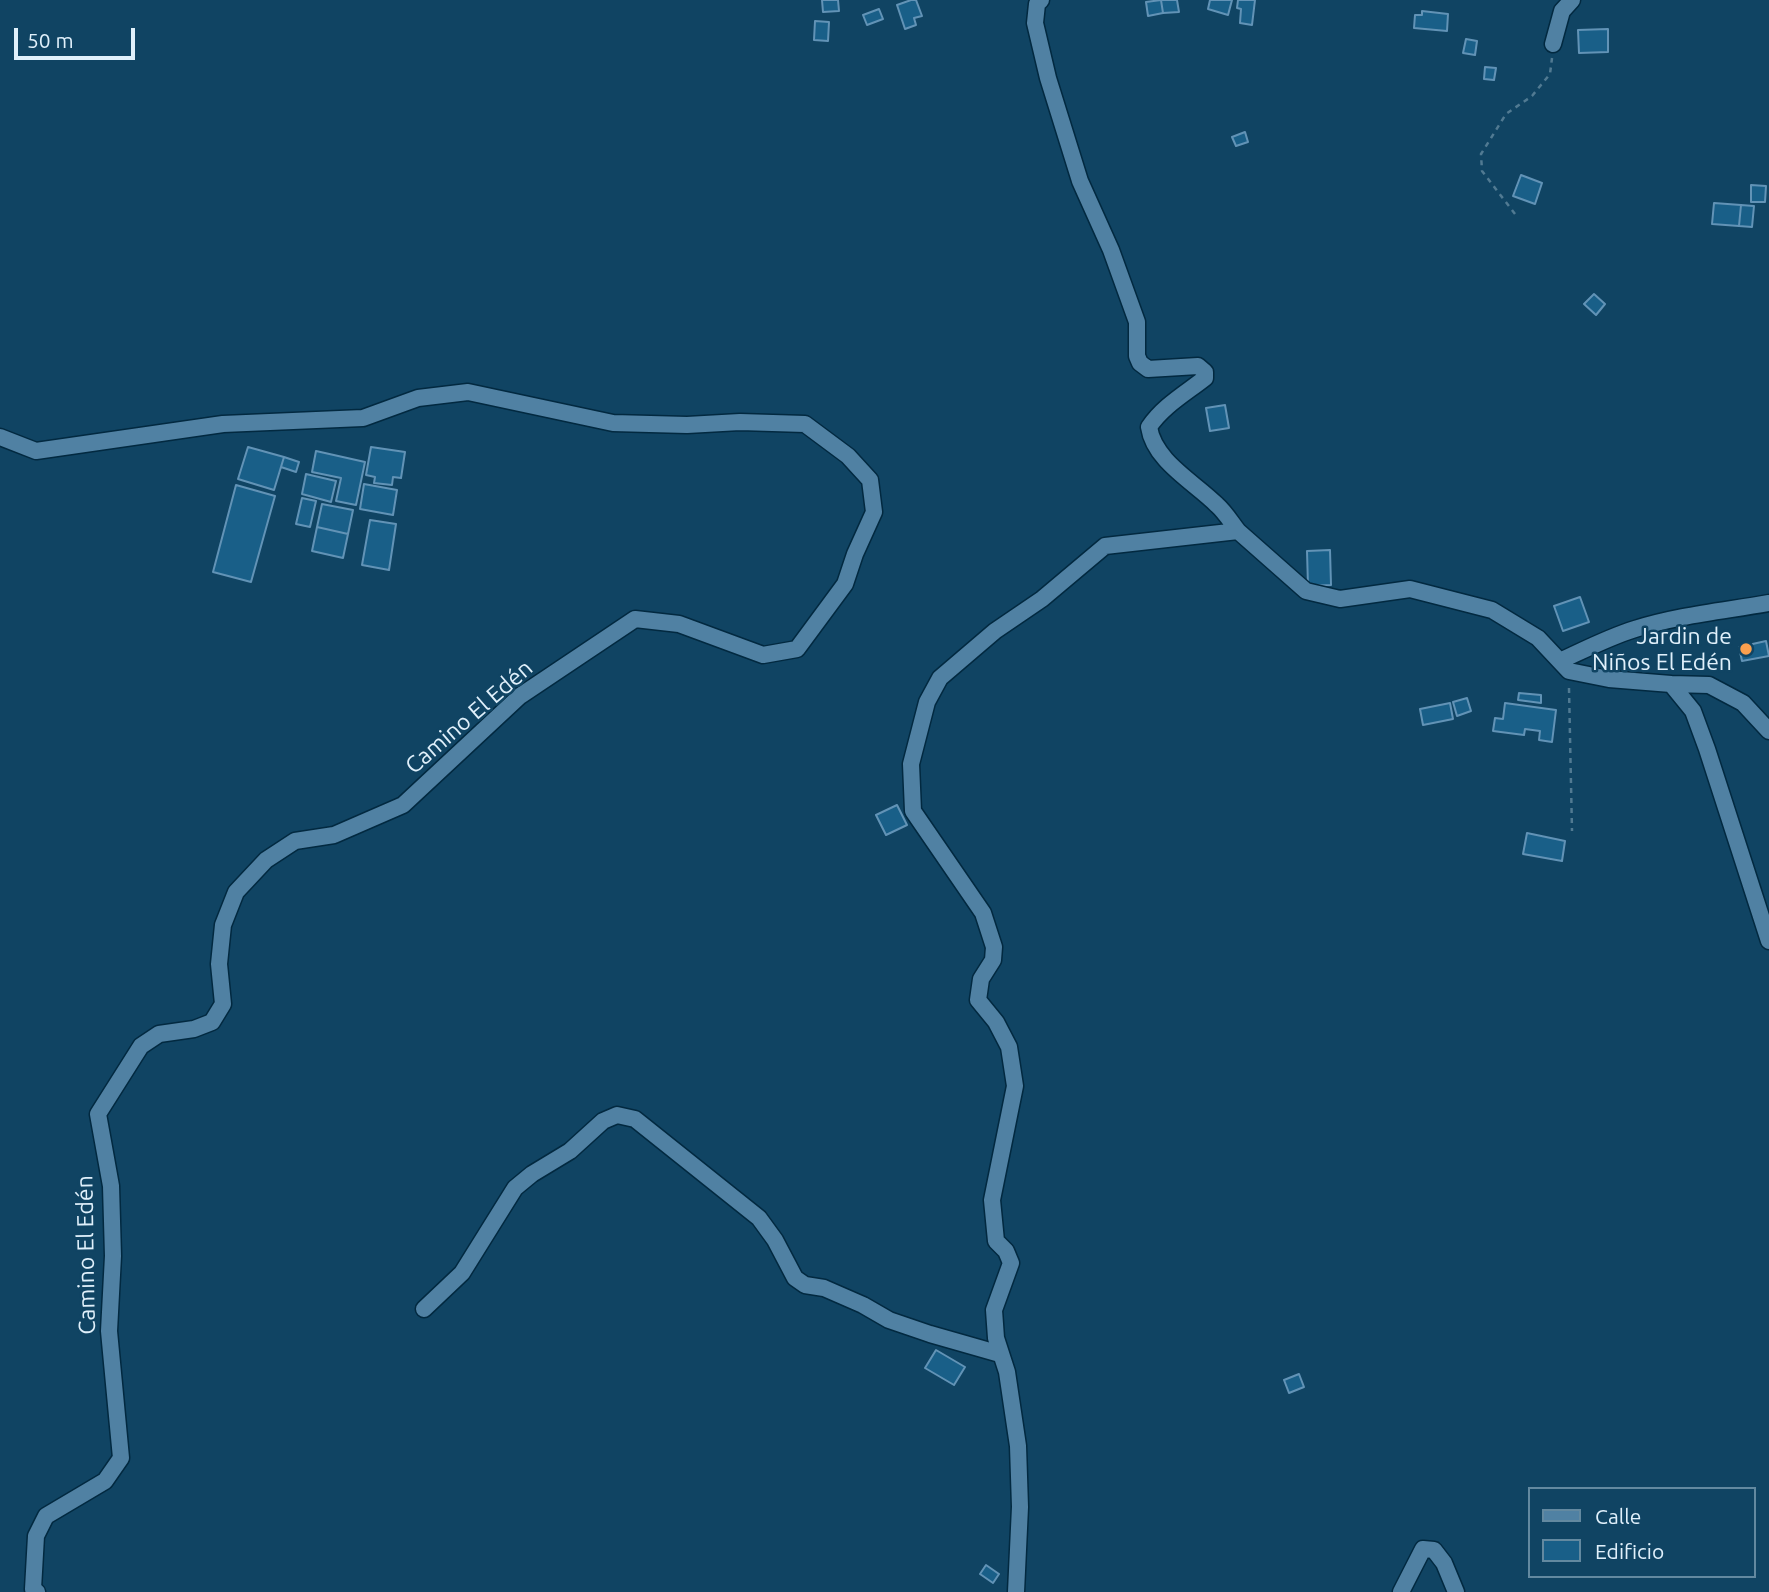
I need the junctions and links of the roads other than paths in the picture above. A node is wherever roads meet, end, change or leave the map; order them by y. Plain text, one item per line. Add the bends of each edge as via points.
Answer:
1 (1041, 0) edge
2 (1572, 0) edge
3 (1553, 44) road end
4 (0, 437) edge
5 (1238, 531) junction
6 (1769, 603) edge
7 (1564, 666) junction
8 (1671, 684) junction
9 (1769, 731) edge
10 (1769, 940) edge
11 (424, 1309) dead end
12 (1000, 1353) junction
13 (37, 1592) edge
14 (1016, 1592) edge
15 (1401, 1592) edge
16 (1456, 1592) edge

1 - 5 street via 1035,23 1048,78 1080,181 1137,322 1140,363 1147,369 1198,366 1205,372 1205,378 1154,419 1149,427 1151,440 1220,507
2 - 3 street via 1562,11
4 - 13 street, Camino El Edén via 36,451 223,424 363,418 418,398 468,392 613,422 805,424 848,456 870,480 874,512 845,584 797,649 763,655 679,624 635,619 520,696 403,805 334,835 295,841 266,860 236,892 223,925 219,964 223,1004 212,1021 159,1034 141,1046 98,1114 111,1186 109,1331 121,1458 105,1481 46,1516 36,1536 33,1589
5 - 7 street via 1306,591 1340,599 1410,589 1492,610 1538,638
5 - 12 street via 1105,546 940,678 927,702 911,764 913,811 983,913 994,947 978,1000 1009,1047 1015,1086 992,1200 996,1241 1011,1263 994,1310
6 - 7 street via 1702,612 1633,629
7 - 8 street via 1609,679
8 - 9 street via 1709,685 1743,703
8 - 10 street via 1693,712
11 - 12 street via 462,1273 515,1188 617,1115 635,1119 759,1218 795,1278 805,1285 824,1288 920,1331
12 - 14 street via 1018,1446
15 - 16 street via 1423,1549 1434,1550

